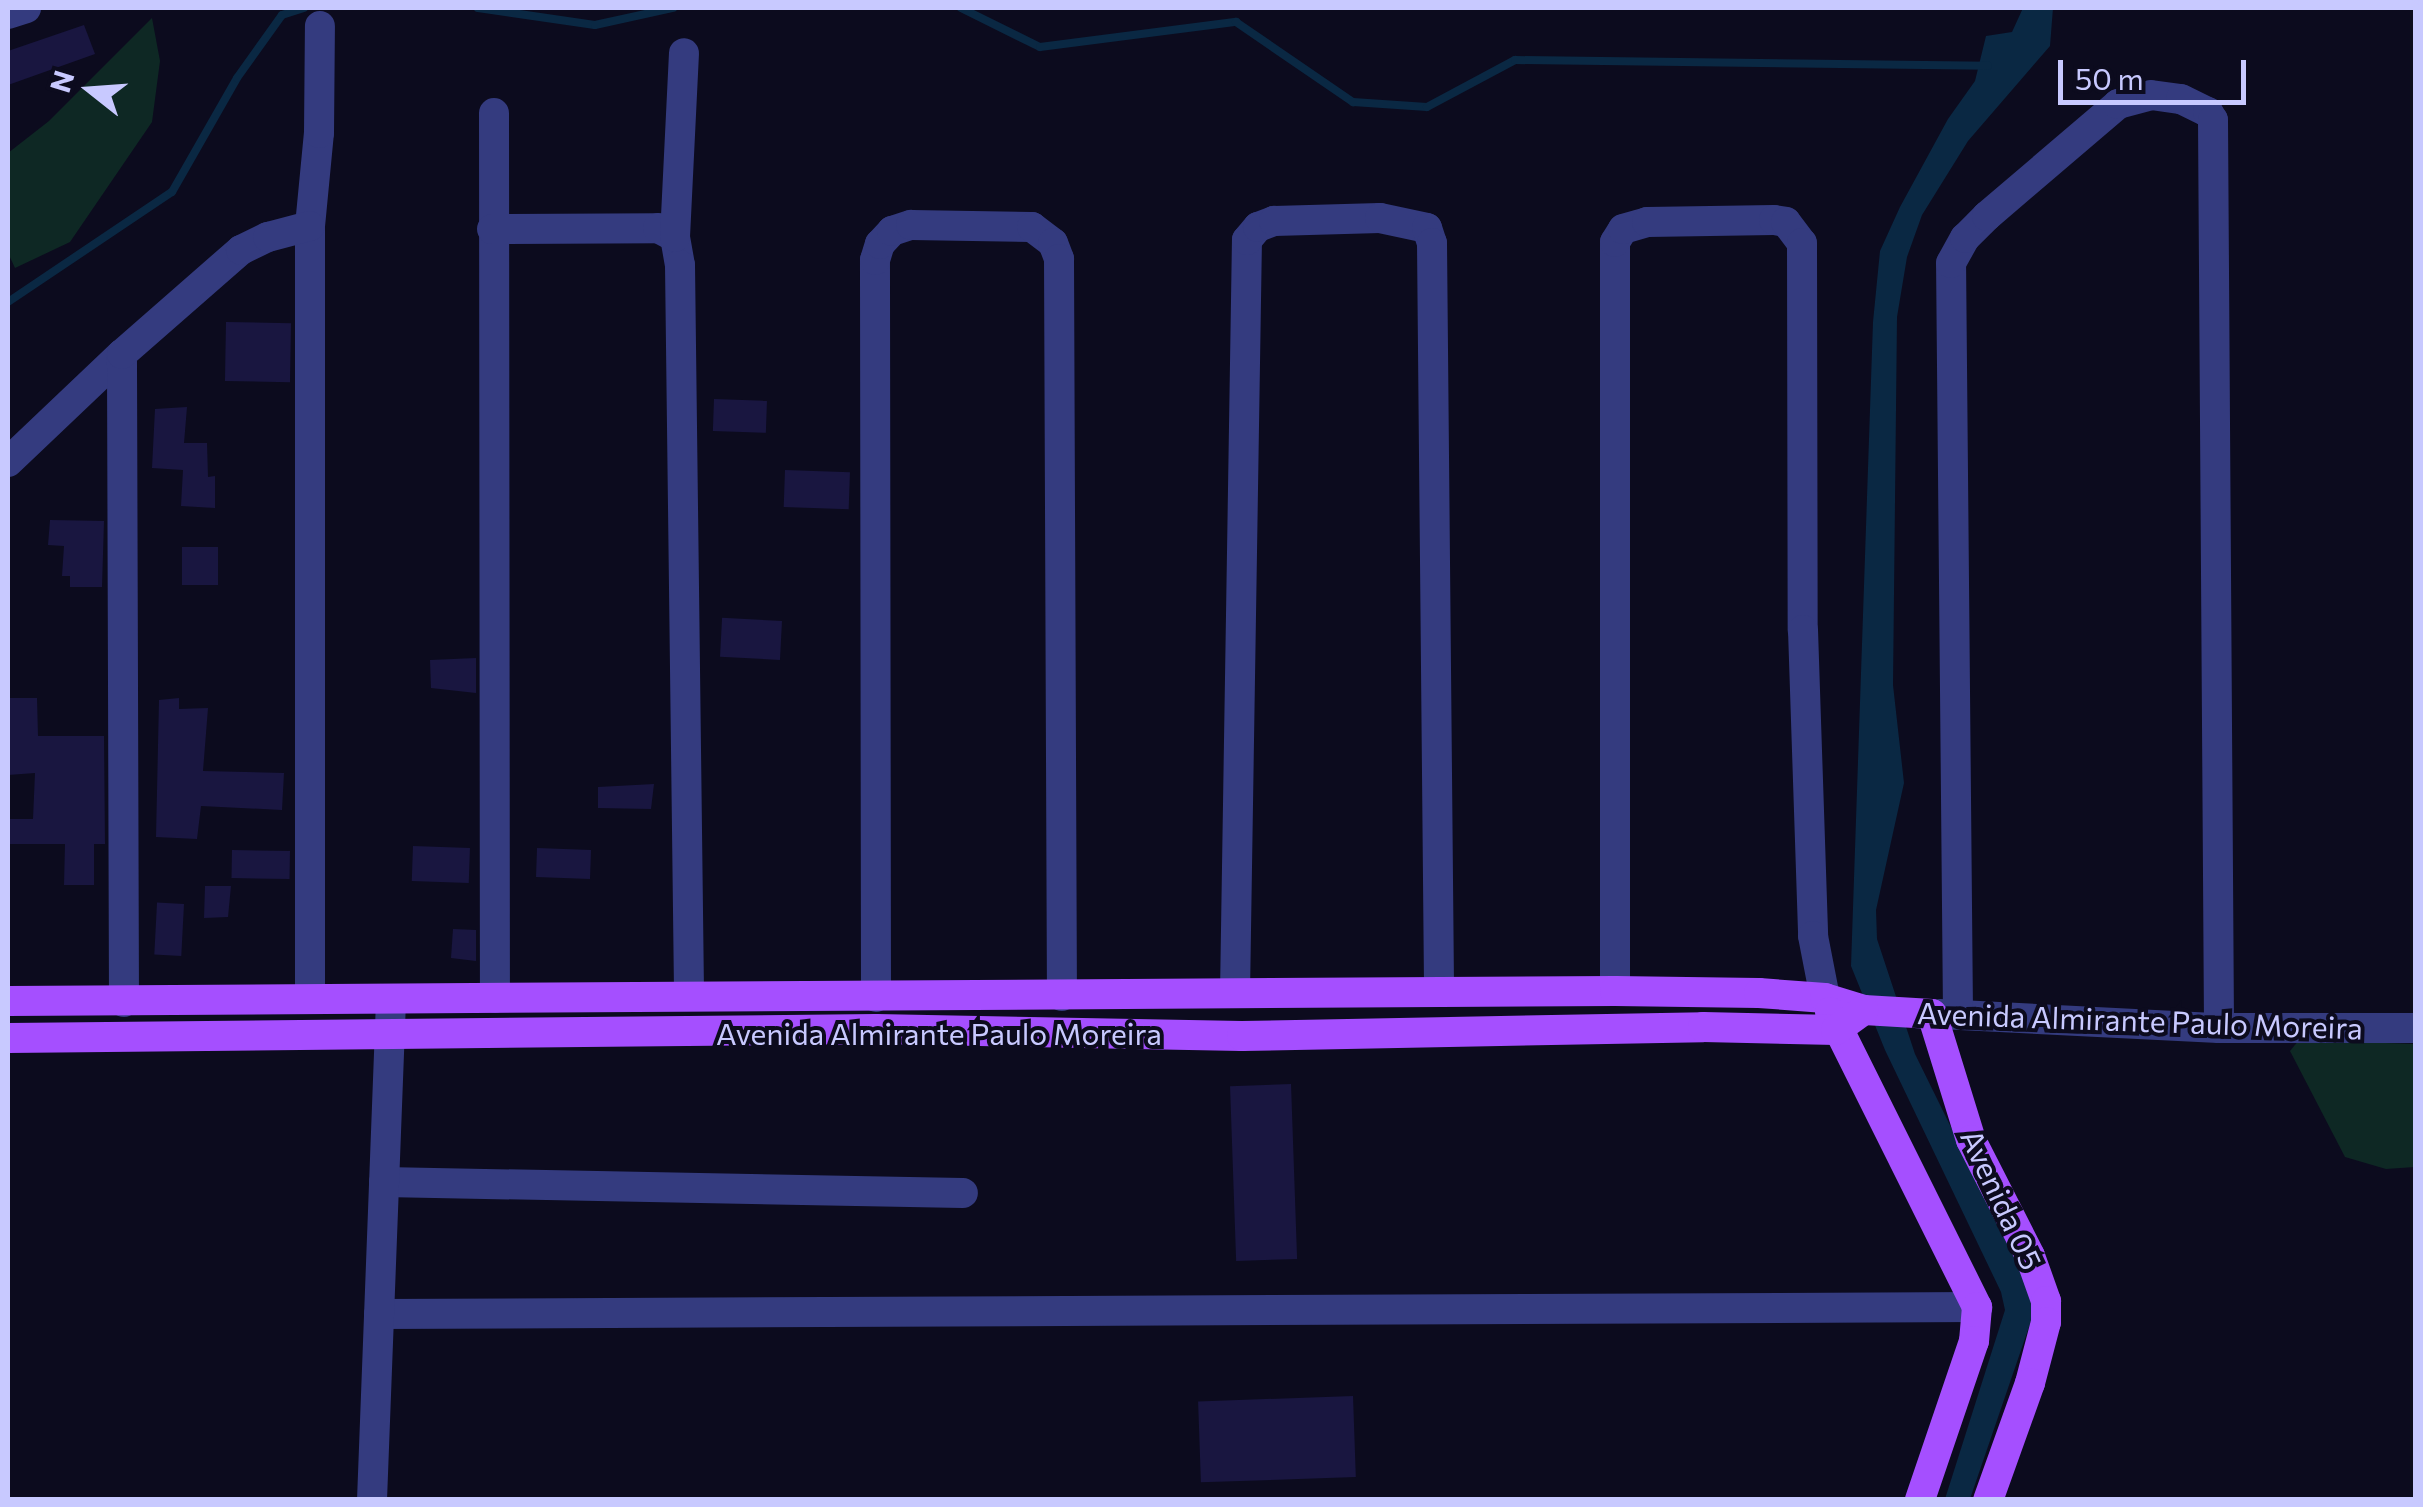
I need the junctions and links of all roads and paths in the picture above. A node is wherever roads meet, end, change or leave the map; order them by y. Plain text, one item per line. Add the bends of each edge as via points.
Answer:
1 (26, 8) edge
2 (8, 14) edge
3 (320, 26) dead end
4 (684, 53) dead end
5 (494, 113) dead end
6 (310, 226) junction
7 (492, 229) junction
8 (675, 237) junction
9 (122, 354) junction
10 (8, 462) edge
11 (1438, 991) junction
12 (1615, 992) junction
13 (1235, 993) junction
14 (689, 994) junction
15 (1062, 996) junction
16 (876, 997) junction
17 (310, 998) junction
18 (495, 998) junction
19 (1825, 998) junction
20 (391, 1000) junction
21 (8, 1001) edge
22 (124, 1002) junction
23 (1866, 1010) junction
24 (1934, 1013) junction
25 (2219, 1028) junction
26 (2416, 1028) edge
27 (1836, 1030) junction
28 (390, 1034) junction
29 (8, 1038) edge
30 (384, 1182) junction
31 (963, 1193) dead end
32 (1977, 1307) junction
33 (379, 1314) junction
34 (372, 1500) edge
35 (1920, 1500) edge
36 (1988, 1500) edge

1 - 2 street
3 - 6 street via 320,133
4 - 8 street
5 - 7 street
6 - 9 street via 241,250
6 - 17 street
7 - 8 street via 658,228
7 - 18 street
8 - 14 street
9 - 10 street
9 - 22 street
11 - 12 main road, Avenida Almirante Paulo Moreira
11 - 13 main road, Avenida Almirante Paulo Moreira
11 - 13 street via 1432,243 1427,228 1380,218 1274,221 1247,240
12 - 19 main road, Avenida Almirante Paulo Moreira
12 - 19 street via 1616,242 1623,229 1647,222 1774,220 1786,222 1802,243 1812,936
13 - 15 main road, Avenida Almirante Paulo Moreira
14 - 16 main road, Avenida Almirante Paulo Moreira
14 - 18 main road, Avenida Almirante Paulo Moreira
15 - 16 main road, Avenida Almirante Paulo Moreira
15 - 16 street via 1060,260 1053,243 1032,227 912,225 892,232 875,260
17 - 20 main road, Avenida Almirante Paulo Moreira
17 - 22 main road, Avenida Almirante Paulo Moreira
18 - 20 main road, Avenida Almirante Paulo Moreira
19 - 23 main road, Avenida Almirante Paulo Moreira
19 - 27 main road
20 - 28 street
21 - 22 main road, Avenida Almirante Paulo Moreira
23 - 24 main road, Avenida Almirante Paulo Moreira
23 - 27 main road
24 - 25 street, Avenida Almirante Paulo Moreira
24 - 25 street via 1951,263 1987,216 2118,104 2151,95 2181,99 2213,120
24 - 36 main road, Avenida 05 via 1971,1140 2046,1300 2030,1383
25 - 26 street, Avenida Almirante Paulo Moreira
27 - 28 main road, Avenida Almirante Paulo Moreira
27 - 32 main road
28 - 29 main road, Avenida Almirante Paulo Moreira
28 - 30 street
30 - 31 street
30 - 33 street
32 - 33 street
32 - 35 main road via 1974,1340
33 - 34 street

